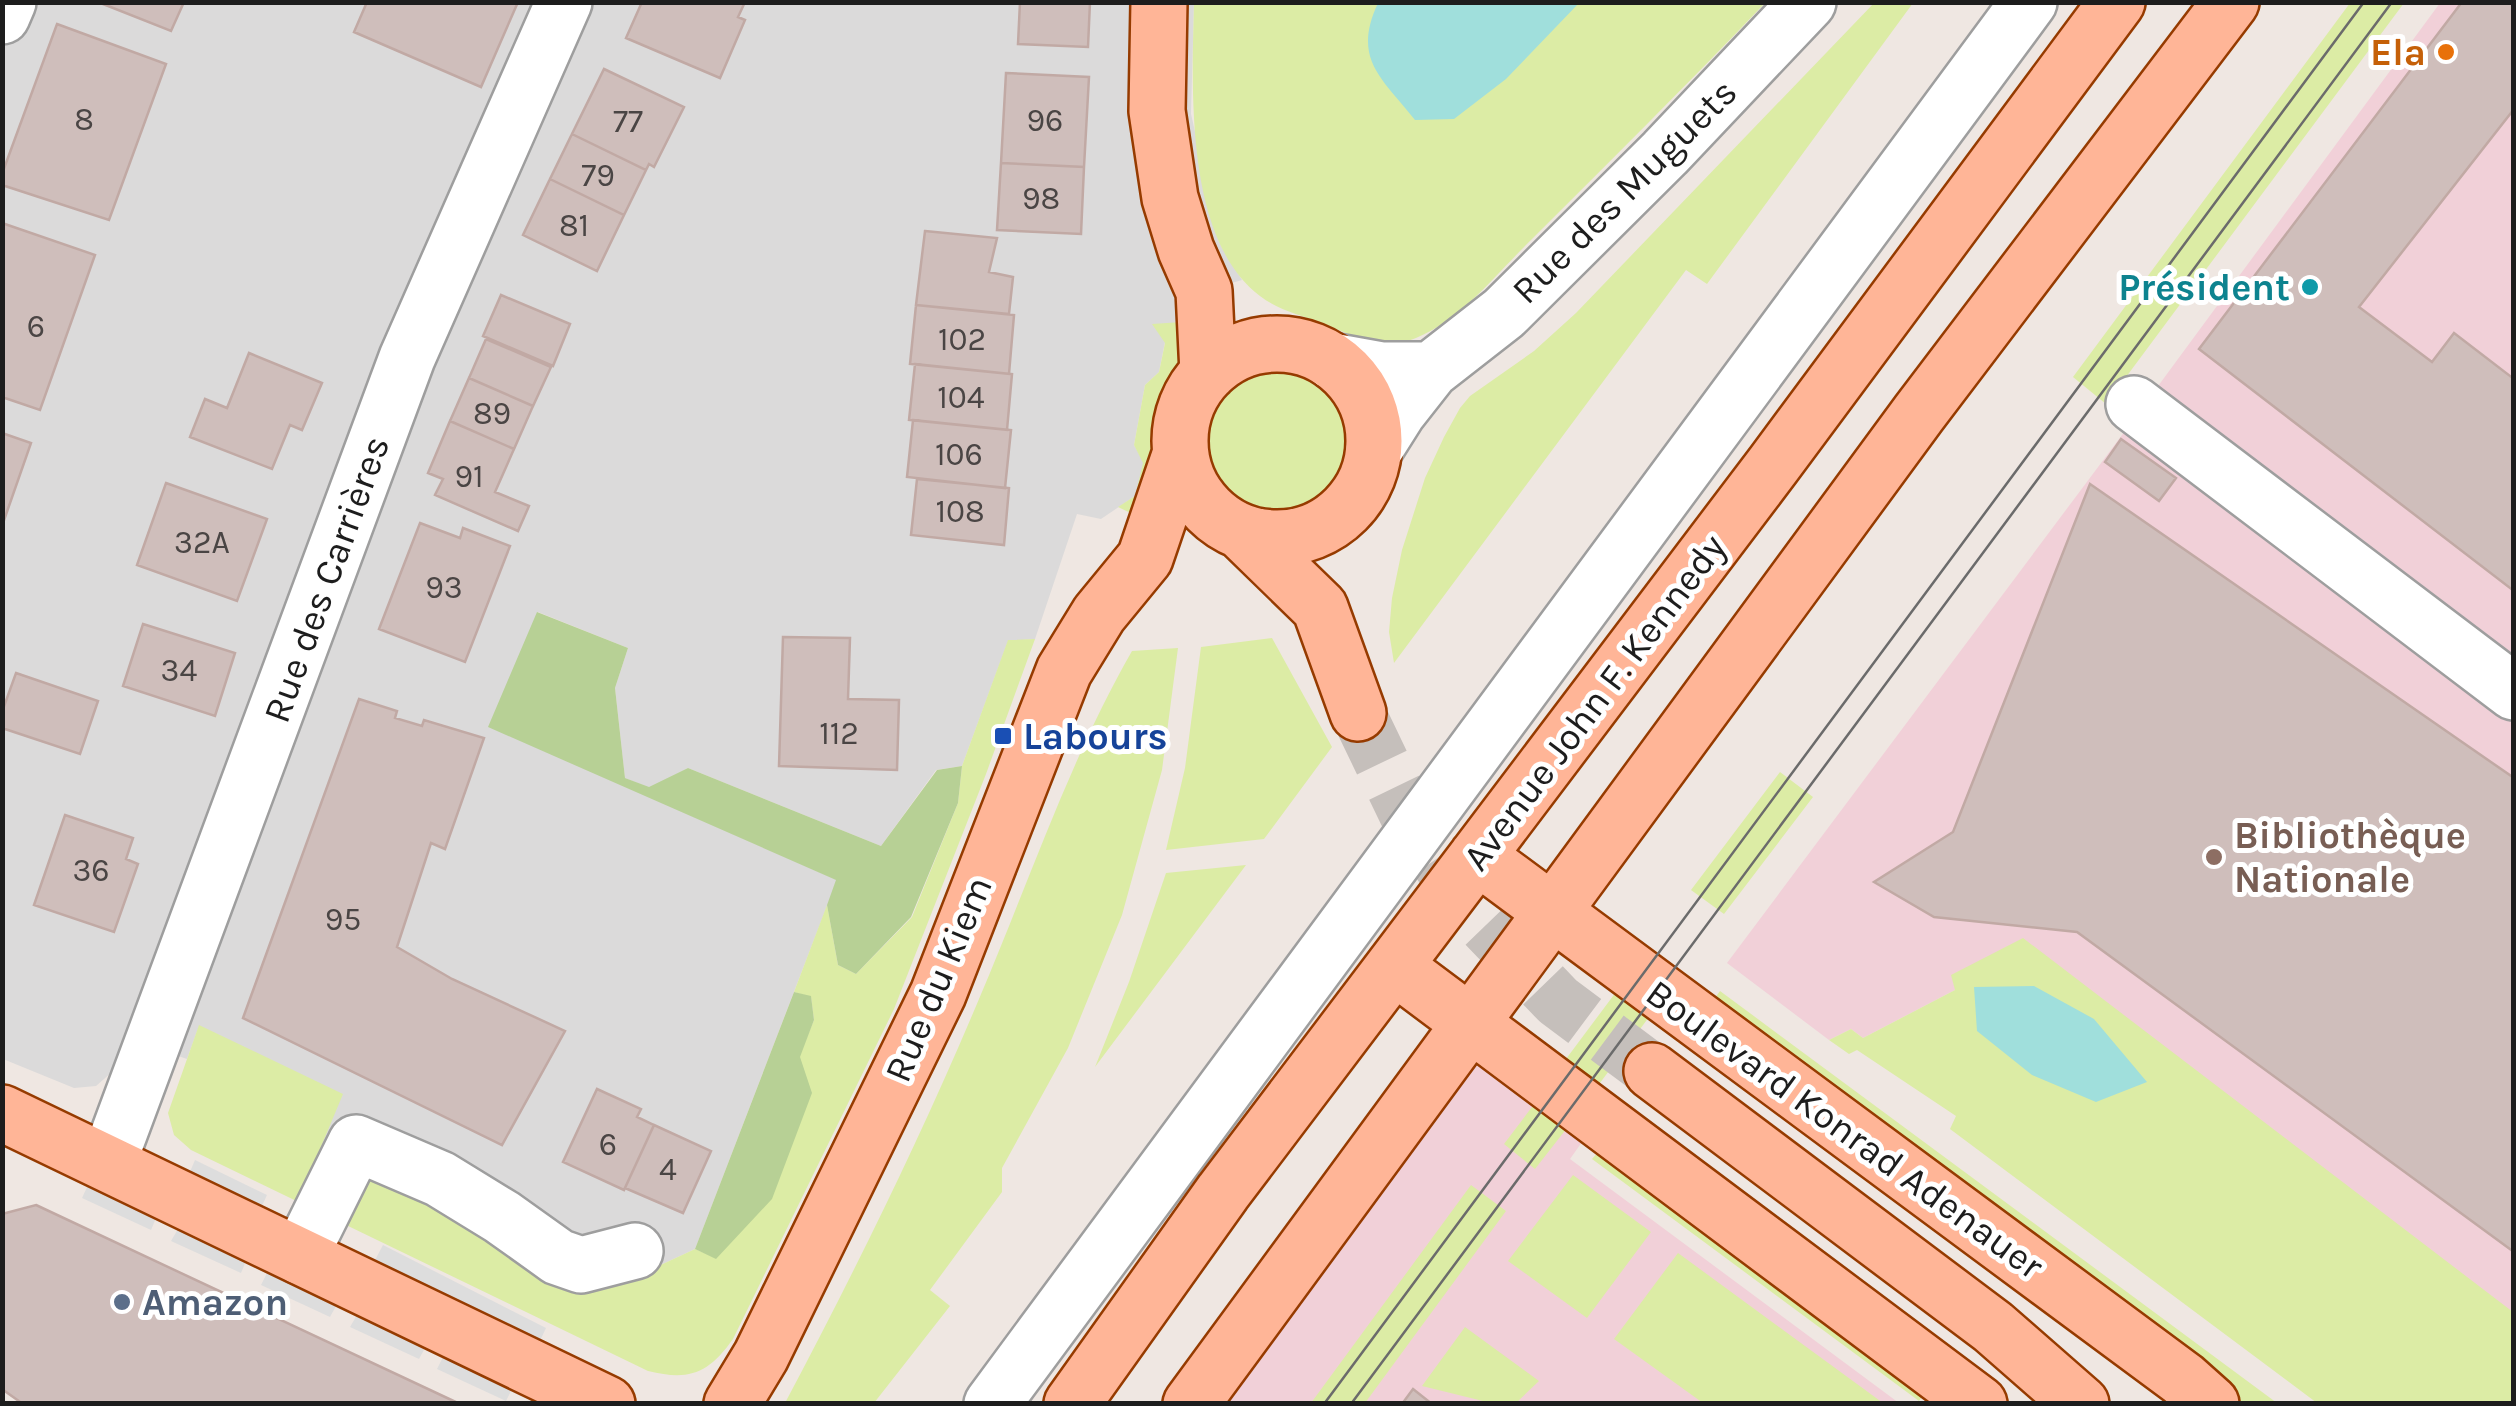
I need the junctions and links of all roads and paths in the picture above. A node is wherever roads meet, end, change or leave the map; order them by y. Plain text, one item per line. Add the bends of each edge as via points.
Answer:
1 (8, 2) edge
2 (564, 2) edge
3 (1159, 2) edge
4 (1808, 2) edge
5 (2029, 2) edge
6 (2117, 2) edge
7 (2231, 2) edge
8 (2, 16) edge
9 (1204, 291) junction
10 (1280, 344) junction
11 (1332, 361) junction
12 (1431, 370) junction
13 (1208, 372) junction
14 (2134, 404) dead end
15 (1720, 423) junction
16 (1374, 450) junction
17 (1180, 454) junction
18 (1774, 464) junction
19 (1344, 513) junction
20 (1233, 528) junction
21 (1145, 558) junction
22 (1320, 608) junction
23 (2514, 692) edge
24 (1358, 713) tunnel mouth
25 (1477, 856) junction
26 (1552, 912) junction
27 (1394, 966) junction
28 (1472, 1024) junction
29 (1652, 1071) tunnel mouth
30 (2, 1113) edge
31 (1176, 1154) junction
32 (108, 1163) junction
33 (1223, 1192) junction
34 (635, 1251) dead end
35 (300, 1256) junction
36 (1993, 1328) junction
37 (1958, 1397) edge
38 (607, 1404) edge
39 (732, 1404) edge
40 (992, 1404) edge
41 (1072, 1404) edge
42 (1191, 1404) edge
43 (2081, 1404) edge
44 (2114, 1404) edge
45 (2211, 1404) edge

1 - 8 street
2 - 32 street, Rue des Carrières via 407,358
3 - 9 main road via 1157,111 1170,198
4 - 12 street, Rue des Muguets via 1504,313
5 - 15 street, Avenue John F. Kennedy
6 - 18 main road, Avenue John F. Kennedy
7 - 26 main road
9 - 10 main road
9 - 13 main road
10 - 11 main road
10 - 13 main road via 1241,351
11 - 12 street
11 - 16 main road via 1370,410
12 - 16 street, Rue des Muguets
13 - 17 main road via 1184,410
14 - 23 street
15 - 18 street
15 - 31 street, Avenue John F. Kennedy
16 - 19 main road via 1370,474
17 - 20 main road via 1194,494
17 - 21 main road, Rue du Kiem
18 - 25 main road, Avenue John F. Kennedy
19 - 20 main road via 1306,535 1263,538
19 - 22 main road
20 - 21 main road, Rue du Kiem
20 - 22 main road
21 - 39 main road, Rue du Kiem via 1064,671 938,994
22 - 24 main road
25 - 26 main road, Boulevard Konrad Adenauer
25 - 27 main road, Avenue John F. Kennedy
26 - 28 main road
26 - 45 main road, Boulevard Konrad Adenauer
27 - 28 main road
27 - 33 main road, Avenue John F. Kennedy
28 - 37 main road
28 - 42 main road
29 - 36 main road, Boulevard Konrad Adenauer
30 - 32 main road
31 - 33 street
31 - 40 street, Avenue John F. Kennedy
32 - 35 main road
33 - 41 main road, Avenue John F. Kennedy
34 - 35 street via 581,1265 558,1257 440,1179 356,1142
35 - 38 main road
36 - 43 main road
36 - 44 main road

